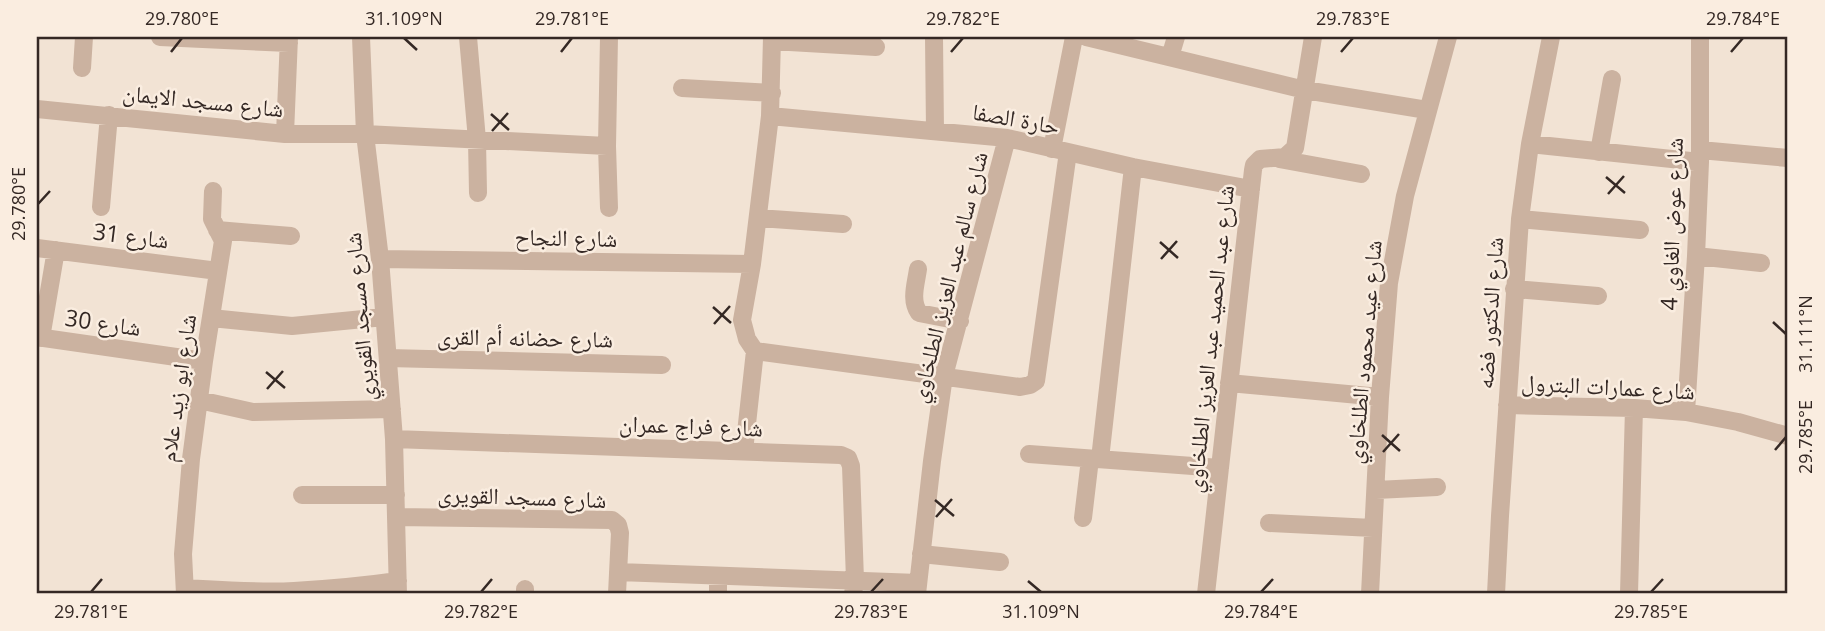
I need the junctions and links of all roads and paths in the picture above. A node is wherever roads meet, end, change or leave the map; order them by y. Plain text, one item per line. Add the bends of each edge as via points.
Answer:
1 (84, 37) edge
2 (160, 37) edge
3 (361, 37) edge
4 (468, 37) edge
5 (609, 37) edge
6 (934, 37) edge
7 (1074, 37) edge
8 (1086, 37) edge
9 (1176, 37) edge
10 (1313, 37) edge
11 (1448, 37) edge
12 (1551, 37) edge
13 (1700, 37) edge
14 (772, 39) edge
15 (289, 40) edge
16 (876, 47) dead end
17 (1170, 57) junction
18 (82, 68) dead end
19 (1612, 79) dead end
20 (682, 88) dead end
21 (1305, 90) junction
22 (772, 93) junction
23 (37, 109) edge
24 (1427, 110) junction
25 (109, 115) junction
26 (770, 116) junction
27 (935, 131) junction
28 (285, 134) junction
29 (365, 134) junction
30 (1007, 138) junction
31 (477, 140) junction
32 (1530, 144) junction
33 (607, 146) junction
34 (1060, 150) junction
35 (1599, 152) junction
36 (1700, 156) junction
37 (1788, 158) edge
38 (1279, 159) junction
39 (1133, 167) junction
40 (1361, 174) dead end
41 (1251, 189) junction
42 (213, 191) dead end
43 (478, 193) dead end
44 (101, 207) dead end
45 (609, 208) dead end
46 (758, 218) junction
47 (1520, 219) junction
48 (843, 224) dead end
49 (217, 230) junction
50 (1640, 230) dead end
51 (291, 236) dead end
52 (37, 248) edge
53 (56, 250) junction
54 (1696, 256) junction
55 (380, 259) junction
56 (1761, 263) dead end
57 (752, 264) junction
58 (918, 269) dead end
59 (218, 271) junction
60 (1514, 289) junction
61 (1598, 296) dead end
62 (384, 317) junction
63 (211, 318) junction
64 (960, 321) junction
65 (39, 338) edge
66 (755, 351) junction
67 (388, 358) junction
68 (204, 361) junction
69 (662, 365) dead end
70 (944, 376) junction
71 (1229, 383) junction
72 (1380, 397) junction
73 (199, 400) junction
74 (1507, 405) junction
75 (1634, 408) junction
76 (392, 409) junction
77 (1686, 412) junction
78 (1788, 436) edge
79 (394, 439) junction
80 (744, 451) junction
81 (1029, 454) dead end
82 (1095, 459) junction
83 (1220, 468) junction
84 (1437, 488) dead end
85 (1376, 490) junction
86 (302, 495) dead end
87 (396, 495) junction
88 (396, 517) junction
89 (1083, 518) dead end
90 (1269, 523) dead end
91 (1373, 528) junction
92 (921, 554) junction
93 (1000, 562) dead end
94 (618, 572) junction
95 (718, 576) junction
96 (854, 587) edge
97 (398, 588) edge
98 (918, 589) edge
99 (185, 591) edge
100 (617, 594) edge
101 (718, 594) edge
102 (1206, 594) edge
103 (1370, 594) edge
104 (1496, 594) edge
105 (1629, 594) edge

1 - 18 street
2 - 15 street
3 - 29 street, شارع مسجد القويري
4 - 31 street
5 - 33 street
6 - 27 street
7 - 34 street
8 - 17 street
9 - 17 street
10 - 21 street, شارع عبد الحميد عبد العزيز الطلخاوي
11 - 24 street, شارع عيد محمود الطلخاوي
12 - 32 street, شارع الدكتور فضه
13 - 36 street, شارع عوض الغاوي 4
14 - 16 street
14 - 22 street
15 - 28 street
17 - 21 street
19 - 35 street
20 - 22 street
21 - 24 street
21 - 38 street, شارع عبد الحميد عبد العزيز الطلخاوي via 1295,148
22 - 26 street
23 - 25 street, شارع مسجد الايمان
24 - 72 street, شارع عيد محمود الطلخاوي via 1396,239
25 - 28 street, شارع مسجد الايمان
25 - 44 street
26 - 27 street, حارة الصفا
26 - 46 street
27 - 30 street, حارة الصفا
28 - 29 street, شارع مسجد الايمان
29 - 31 street, شارع مسجد الايمان
29 - 55 street, شارع مسجد القويري
30 - 34 street, حارة الصفا
30 - 64 street, شارع سالم عبد العزيز الطلخاوي
31 - 33 street, شارع مسجد الايمان
31 - 43 street
32 - 35 street
32 - 47 street, شارع الدكتور فضه
33 - 45 street
34 - 39 street, حارة الصفا
34 - 70 street via 1036,381 1020,387
35 - 36 street
36 - 37 street
36 - 54 street, شارع عوض الغاوي 4
38 - 40 street
38 - 41 street, شارع عبد الحميد عبد العزيز الطلخاوي via 1264,157 1256,162
39 - 41 street, حارة الصفا
39 - 82 street
41 - 71 street, شارع عبد الحميد عبد العزيز الطلخاوي
42 - 49 street, شارع ابو زيد علام via 212,219
46 - 48 street
46 - 57 street
47 - 50 street
47 - 60 street, شارع الدكتور فضه
49 - 51 street
49 - 59 street, شارع ابو زيد علام via 223,241
52 - 53 street, شارع 31
53 - 59 street, شارع 31
53 - 65 street
54 - 56 street
54 - 77 street, شارع عوض الغاوي 4
55 - 57 street, شارع النجاح
55 - 62 street, شارع مسجد القويري
57 - 66 street via 742,320
58 - 64 street via 914,298 919,313
59 - 63 street, شارع ابو زيد علام
60 - 61 street
60 - 74 street, شارع الدكتور فضه
62 - 63 street via 292,326
62 - 67 street, شارع مسجد القويري
63 - 68 street, شارع ابو زيد علام
64 - 70 street, شارع سالم عبد العزيز الطلخاوي
65 - 68 street, شارع 30
66 - 70 street
66 - 80 street
67 - 69 street, شارع حضانه أم القرى
67 - 76 street, شارع مسجد القويري
68 - 73 street, شارع ابو زيد علام
70 - 92 street, شارع سالم عبد العزيز الطلخاوي
71 - 72 street
71 - 83 street, شارع عبد الحميد عبد العزيز الطلخاوي
72 - 85 street, شارع عيد محمود الطلخاوي
73 - 76 street via 253,412
73 - 99 street, شارع ابو زيد علام via 183,554
74 - 75 street, شارع عمارات البترول
74 - 104 street, شارع الدكتور فضه
75 - 77 street, شارع عمارات البترول
75 - 105 street
76 - 79 street, شارع مسجد القويري
77 - 78 street, شارع عمارات البترول
79 - 80 street, شارع فراج عمران
79 - 87 street, شارع مسجد القويري
80 - 96 street, شارع فراج عمران via 841,454 848,458 852,466
81 - 82 street
82 - 83 street
82 - 89 street
83 - 102 street, شارع عبد الحميد عبد العزيز الطلخاوي
84 - 85 street
85 - 91 street, شارع عيد محمود الطلخاوي
86 - 87 street
87 - 88 street, شارع مسجد القويري
88 - 94 street, شارع مسجد القويرى via 611,520 620,533
88 - 97 street, شارع مسجد القويري
90 - 91 street
91 - 103 street, شارع عيد محمود الطلخاوي
92 - 93 street
92 - 98 street, شارع سالم عبد العزيز الطلخاوي
94 - 95 street
94 - 100 street, شارع مسجد القويرى
95 - 96 street
95 - 101 street
96 - 98 street
97 - 99 street

